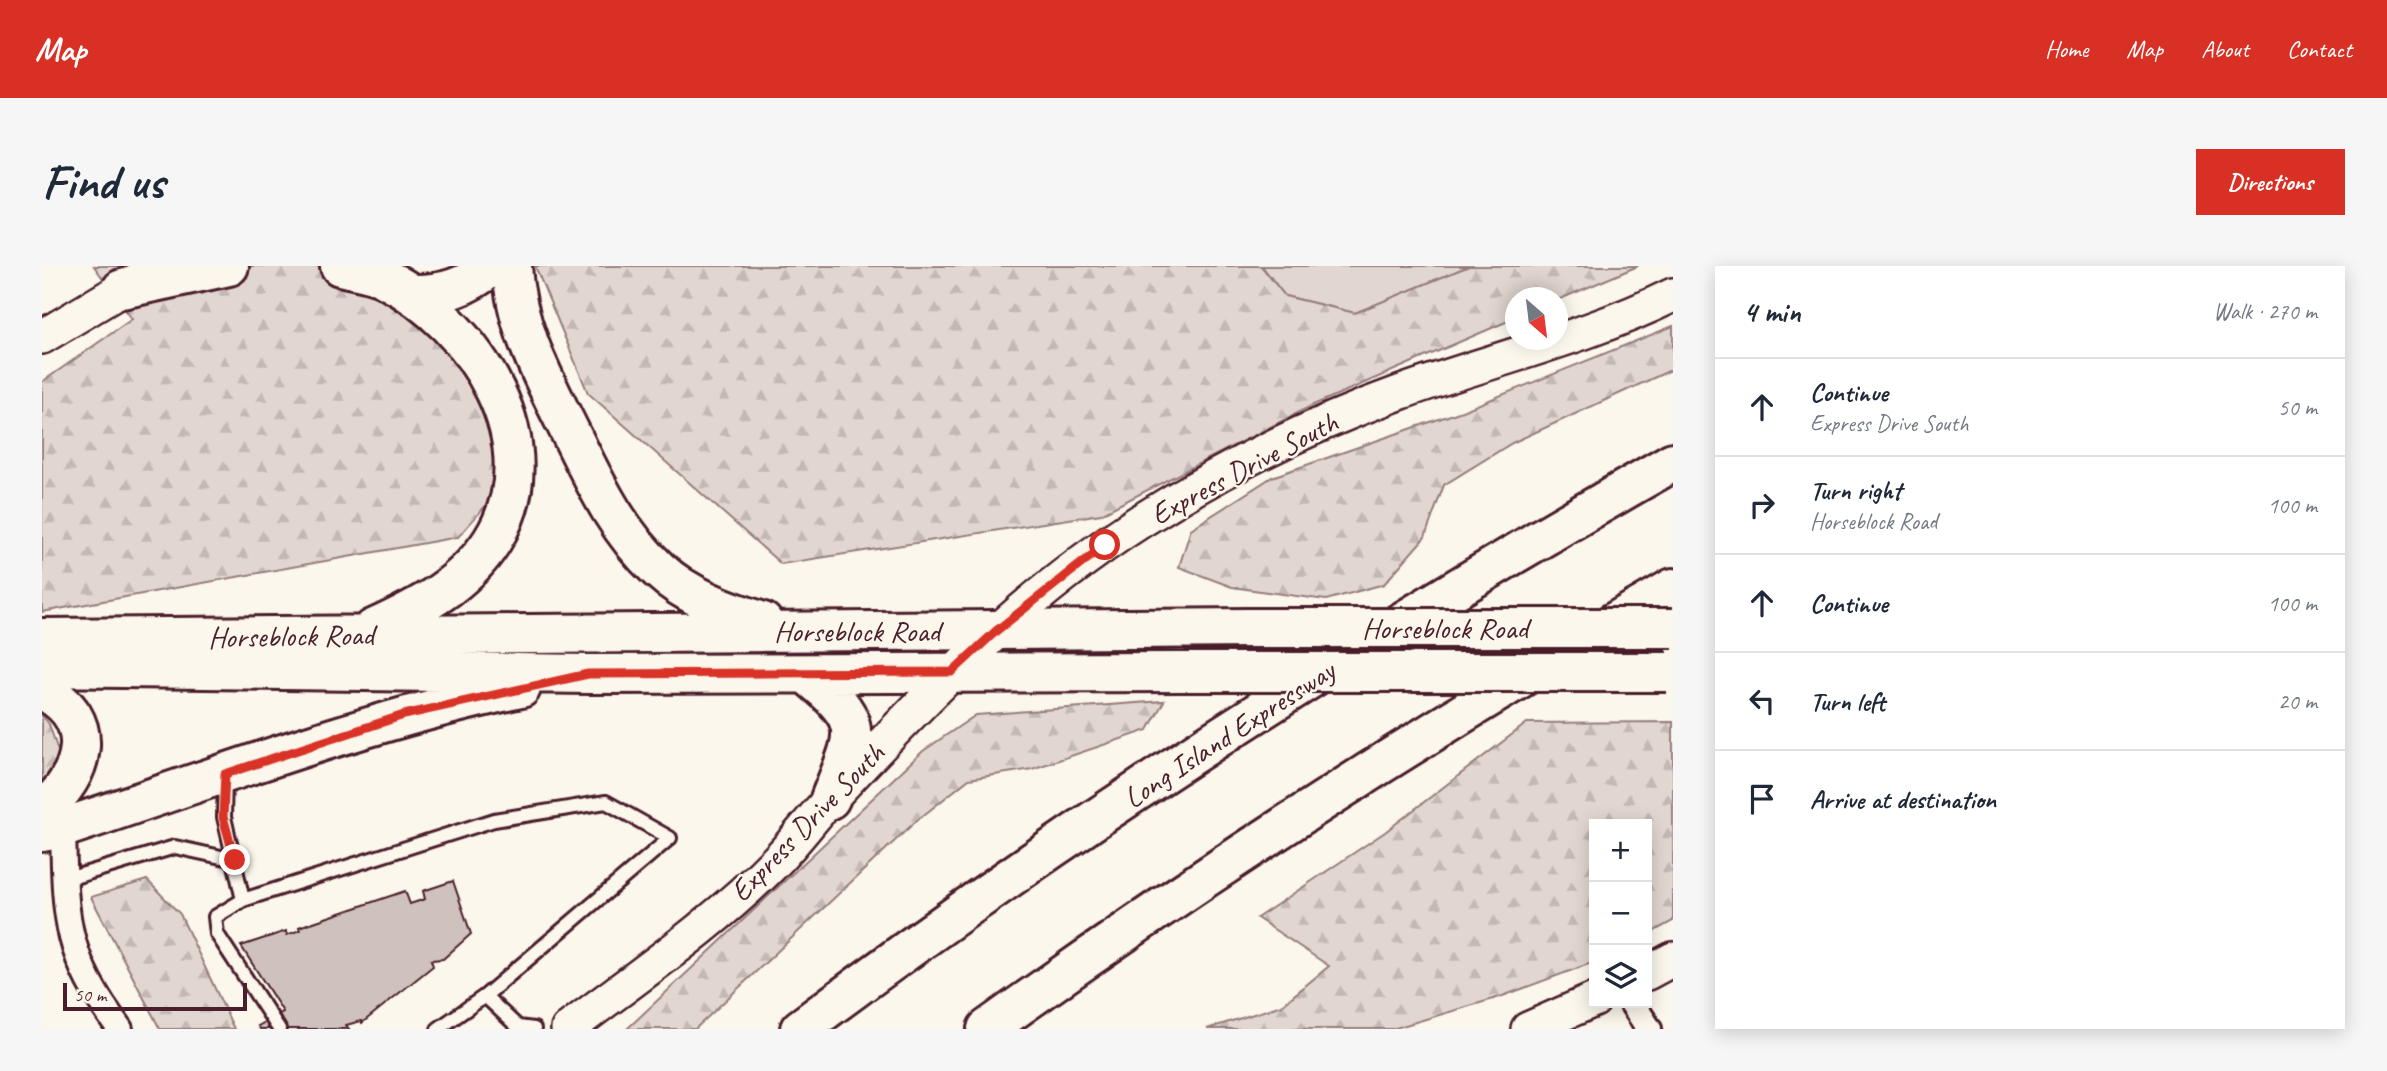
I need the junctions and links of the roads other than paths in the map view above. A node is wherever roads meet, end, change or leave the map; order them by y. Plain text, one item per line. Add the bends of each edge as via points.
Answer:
1 (161, 266) edge
2 (229, 266) edge
3 (340, 266) edge
4 (492, 266) edge
5 (512, 266) edge
6 (391, 279) edge
7 (122, 289) junction
8 (1673, 295) edge
9 (42, 337) edge
10 (1673, 462) edge
11 (1673, 588) edge
12 (1673, 628) edge
13 (788, 630) junction
14 (996, 631) junction
15 (362, 634) junction
16 (42, 638) edge
17 (42, 667) edge
18 (952, 672) junction
19 (1670, 672) edge
20 (588, 674) junction
21 (806, 674) junction
22 (42, 690) edge
23 (225, 774) junction
24 (830, 799) junction
25 (49, 823) edge
26 (235, 860) junction
27 (53, 884) edge
28 (243, 900) junction
29 (1673, 959) edge
30 (1652, 970) edge
31 (485, 996) junction
32 (1589, 1002) edge
33 (1635, 1008) edge
34 (120, 1029) edge
35 (279, 1029) edge
36 (438, 1029) edge
37 (534, 1029) edge
38 (568, 1029) edge
39 (800, 1029) edge
40 (987, 1029) edge
41 (1528, 1029) edge
42 (1649, 1029) edge

1 - 7 main road
2 - 7 main road
3 - 6 main road
4 - 6 main road via 480,277 446,292
5 - 13 main road via 527,341 603,498 629,539 659,571 699,598
6 - 15 main road via 463,339 494,387 511,443 510,495 492,541 458,581 417,609
7 - 9 main road
8 - 14 main road, Express Drive South via 1285,440 1138,522
10 - 39 main road, Long Island Expressway via 1451,592 1253,716 959,914
11 - 40 main road via 1316,806
12 - 14 main road, Horseblock Road, bridge
13 - 14 main road, Horseblock Road
13 - 15 main road, Horseblock Road
14 - 18 main road, Express Drive South
15 - 16 main road, Horseblock Road
17 - 20 main road, Horseblock Road
18 - 19 main road, Horseblock Road, bridge
18 - 21 main road, Horseblock Road
18 - 24 main road, Express Drive South
20 - 21 main road, Horseblock Road
20 - 23 main road via 416,712
21 - 24 main road via 840,702 851,725 850,746
22 - 25 main road via 69,710 81,750
23 - 25 main road
23 - 26 lane via 223,817
24 - 38 main road, Express Drive South via 741,893
25 - 27 street
26 - 27 lane via 175,847
26 - 28 lane
27 - 34 street via 77,957
28 - 31 lane via 494,820 606,802 670,838
28 - 35 lane via 215,917 217,934
29 - 30 main road
31 - 36 lane
31 - 37 lane via 518,1027
32 - 41 main road
33 - 42 street

